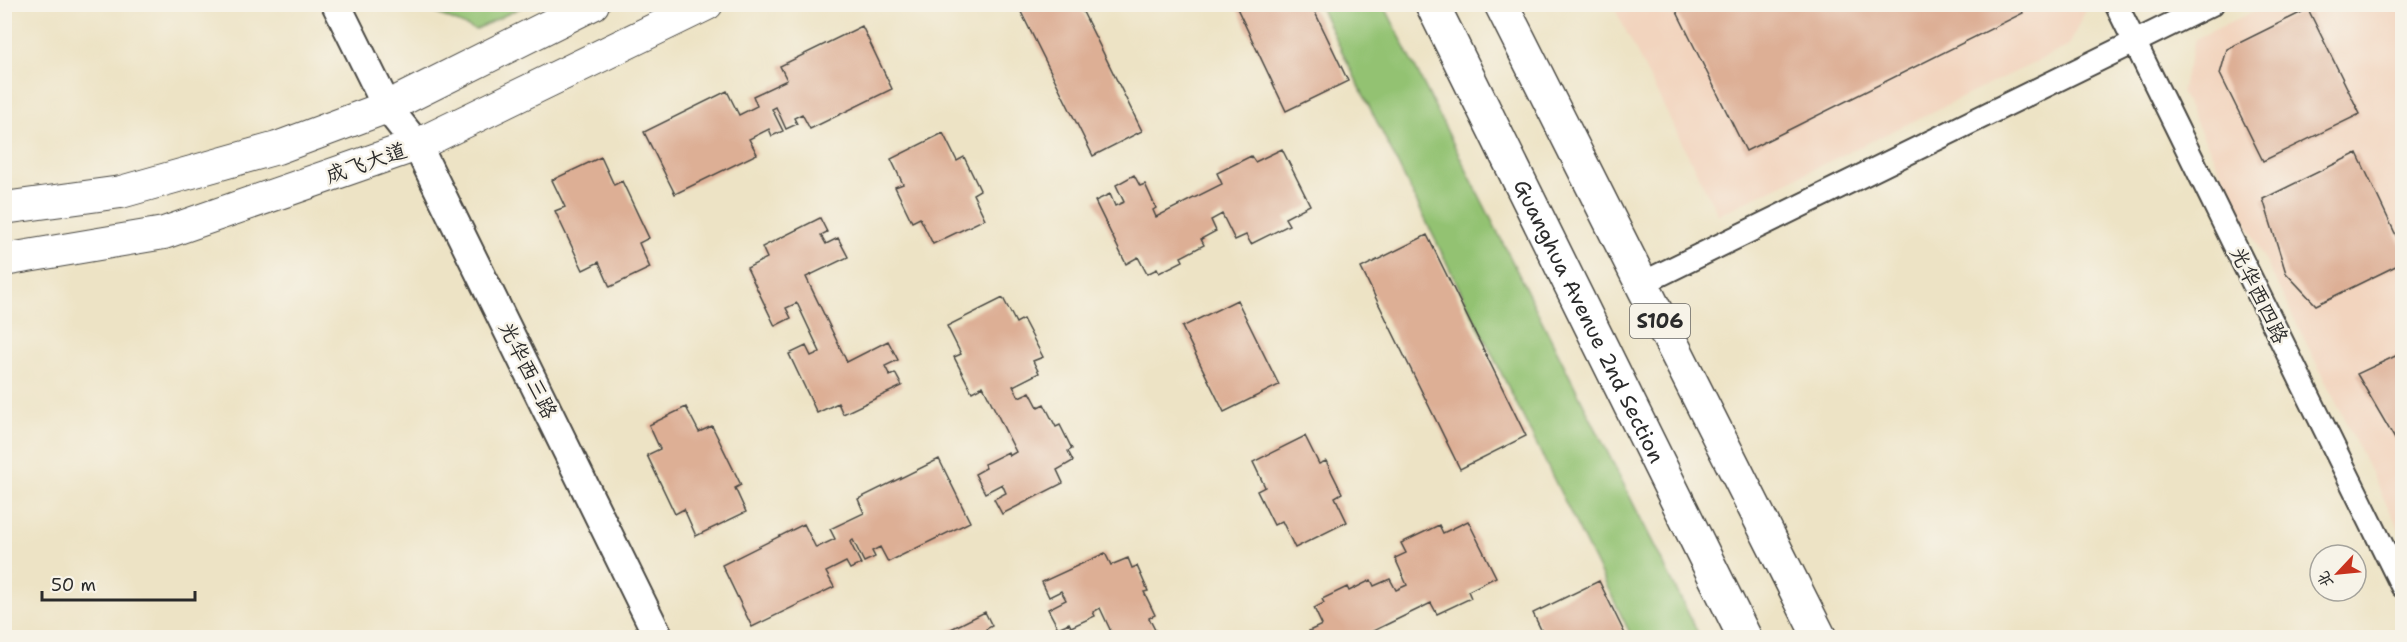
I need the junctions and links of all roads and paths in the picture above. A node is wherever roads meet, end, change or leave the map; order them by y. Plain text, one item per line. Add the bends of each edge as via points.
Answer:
1 (336, 4) edge
2 (593, 4) edge
3 (706, 4) edge
4 (1432, 4) edge
5 (1501, 4) edge
6 (2116, 4) edge
7 (2212, 4) edge
8 (2135, 42) junction
9 (387, 107) junction
10 (417, 145) junction
11 (4, 208) edge
12 (4, 260) edge
13 (1641, 284) junction
14 (2403, 586) edge
15 (659, 638) edge
16 (1745, 638) edge
17 (1820, 638) edge

1 - 9 street, 光华西三路
2 - 9 main road
3 - 10 main road, 成飞大道
4 - 16 main road, Guanghua Avenue 2nd Section / S106
5 - 13 main road, S106
6 - 8 street, 光华西四路
7 - 8 street
8 - 13 street
8 - 14 street, 光华西四路
9 - 10 street, 光华西三路
9 - 11 main road via 277,148 121,192
10 - 12 main road, 成飞大道 via 164,233
10 - 15 street, 光华西三路
13 - 17 main road, S106

